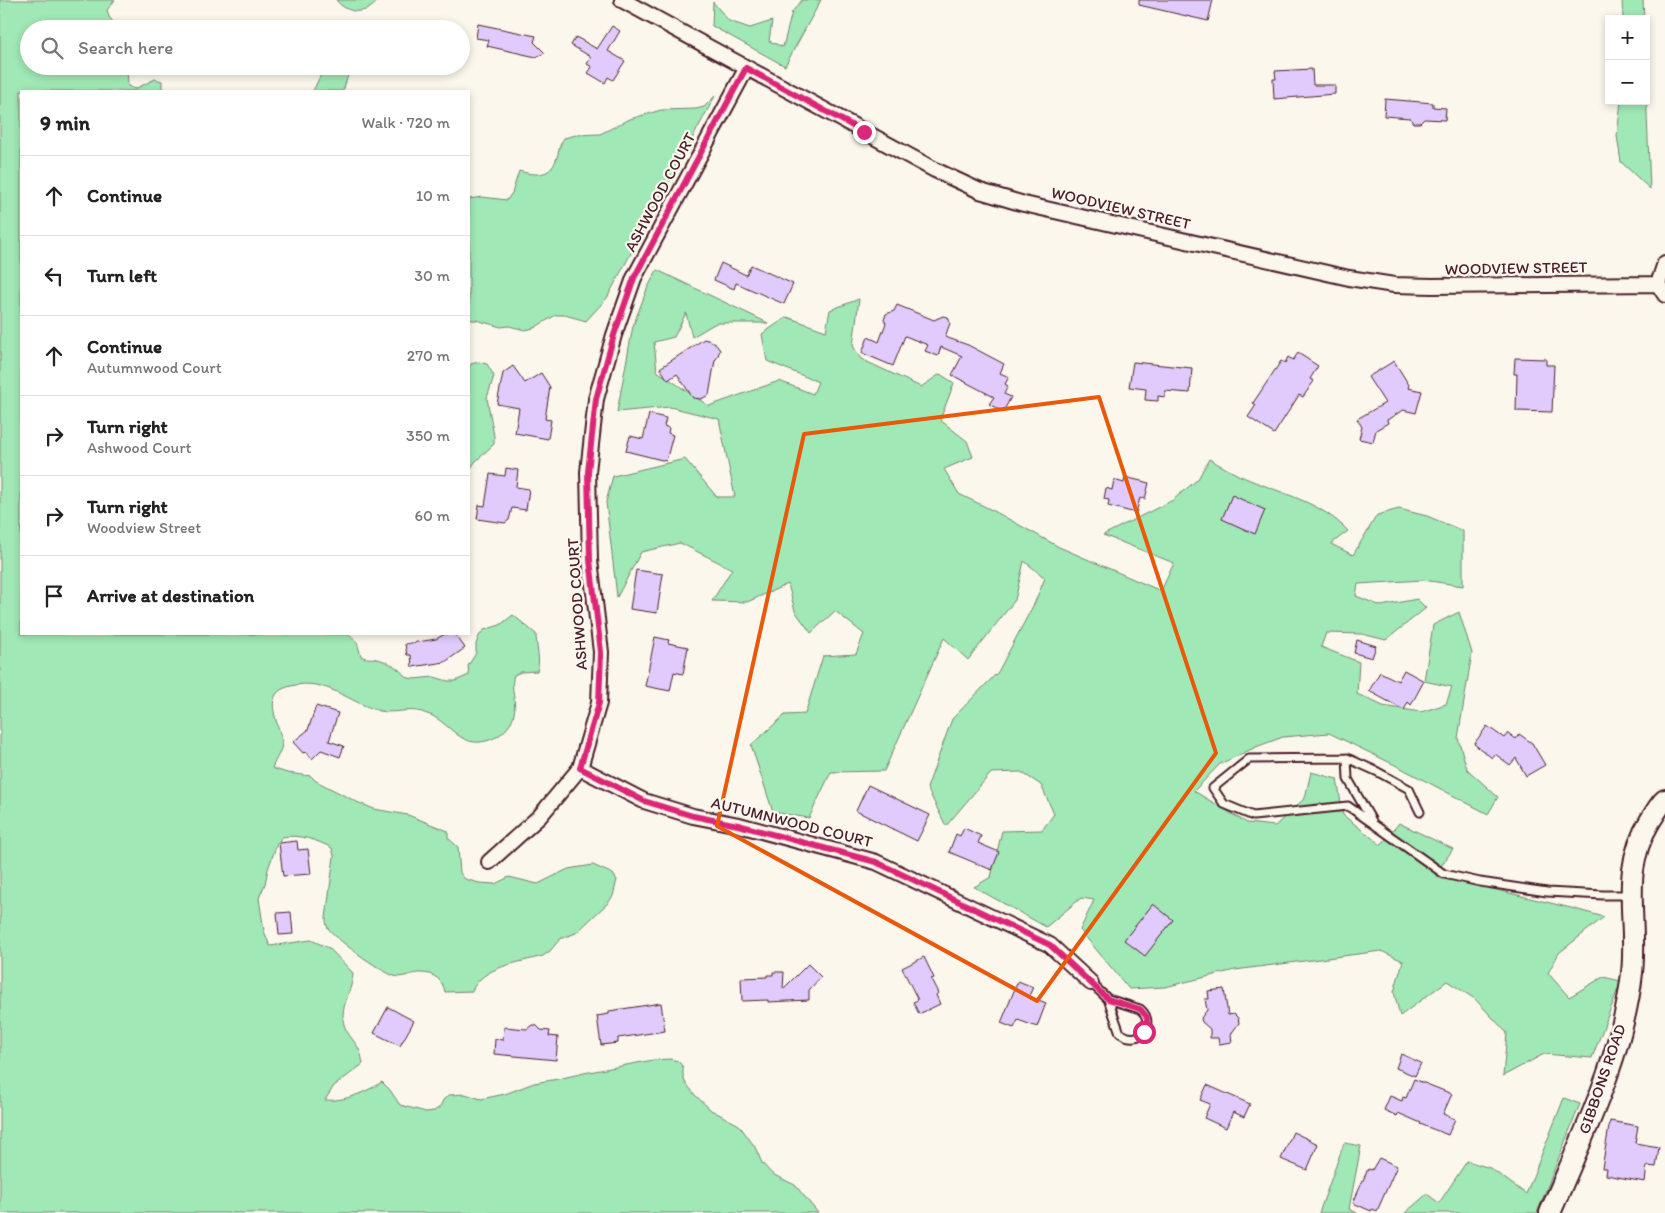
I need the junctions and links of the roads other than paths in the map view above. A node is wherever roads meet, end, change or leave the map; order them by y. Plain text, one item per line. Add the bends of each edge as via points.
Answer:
1 (622, 0) edge
2 (746, 68) junction
3 (1665, 263) edge
4 (1662, 289) edge
5 (1347, 758) junction
6 (580, 768) junction
7 (1665, 800) edge
8 (1420, 812) dead end
9 (1373, 824) junction
10 (489, 862) dead end
11 (1630, 894) junction
12 (1090, 983) joint
13 (1108, 999) junction
14 (1550, 1213) edge

1 - 2 street, WOODVIEW STREET
2 - 4 street, WOODVIEW STREET via 935,170 980,191 1024,204 1394,285
2 - 6 street, ASHWOOD COURT via 634,278 596,399 588,472 590,560 601,652 599,703
3 - 4 street
5 - 8 lane via 1409,789
5 - 9 lane via 1348,779
5 - 9 lane via 1249,759 1213,788 1224,804 1253,816 1348,806
6 - 10 street, ASHWOOD COURT via 540,816
6 - 12 street, AUTUMNWOOD COURT via 644,801 876,862 1050,945
7 - 11 street, GIBBONS ROAD via 1641,836 1634,858
9 - 11 lane via 1444,874 1547,892
11 - 14 street, GIBBONS ROAD via 1634,938 1632,974 1622,1024 1604,1084
12 - 13 lane
13 - 13 lane via 1140,1009 1147,1017 1144,1032 1135,1038 1120,1033

